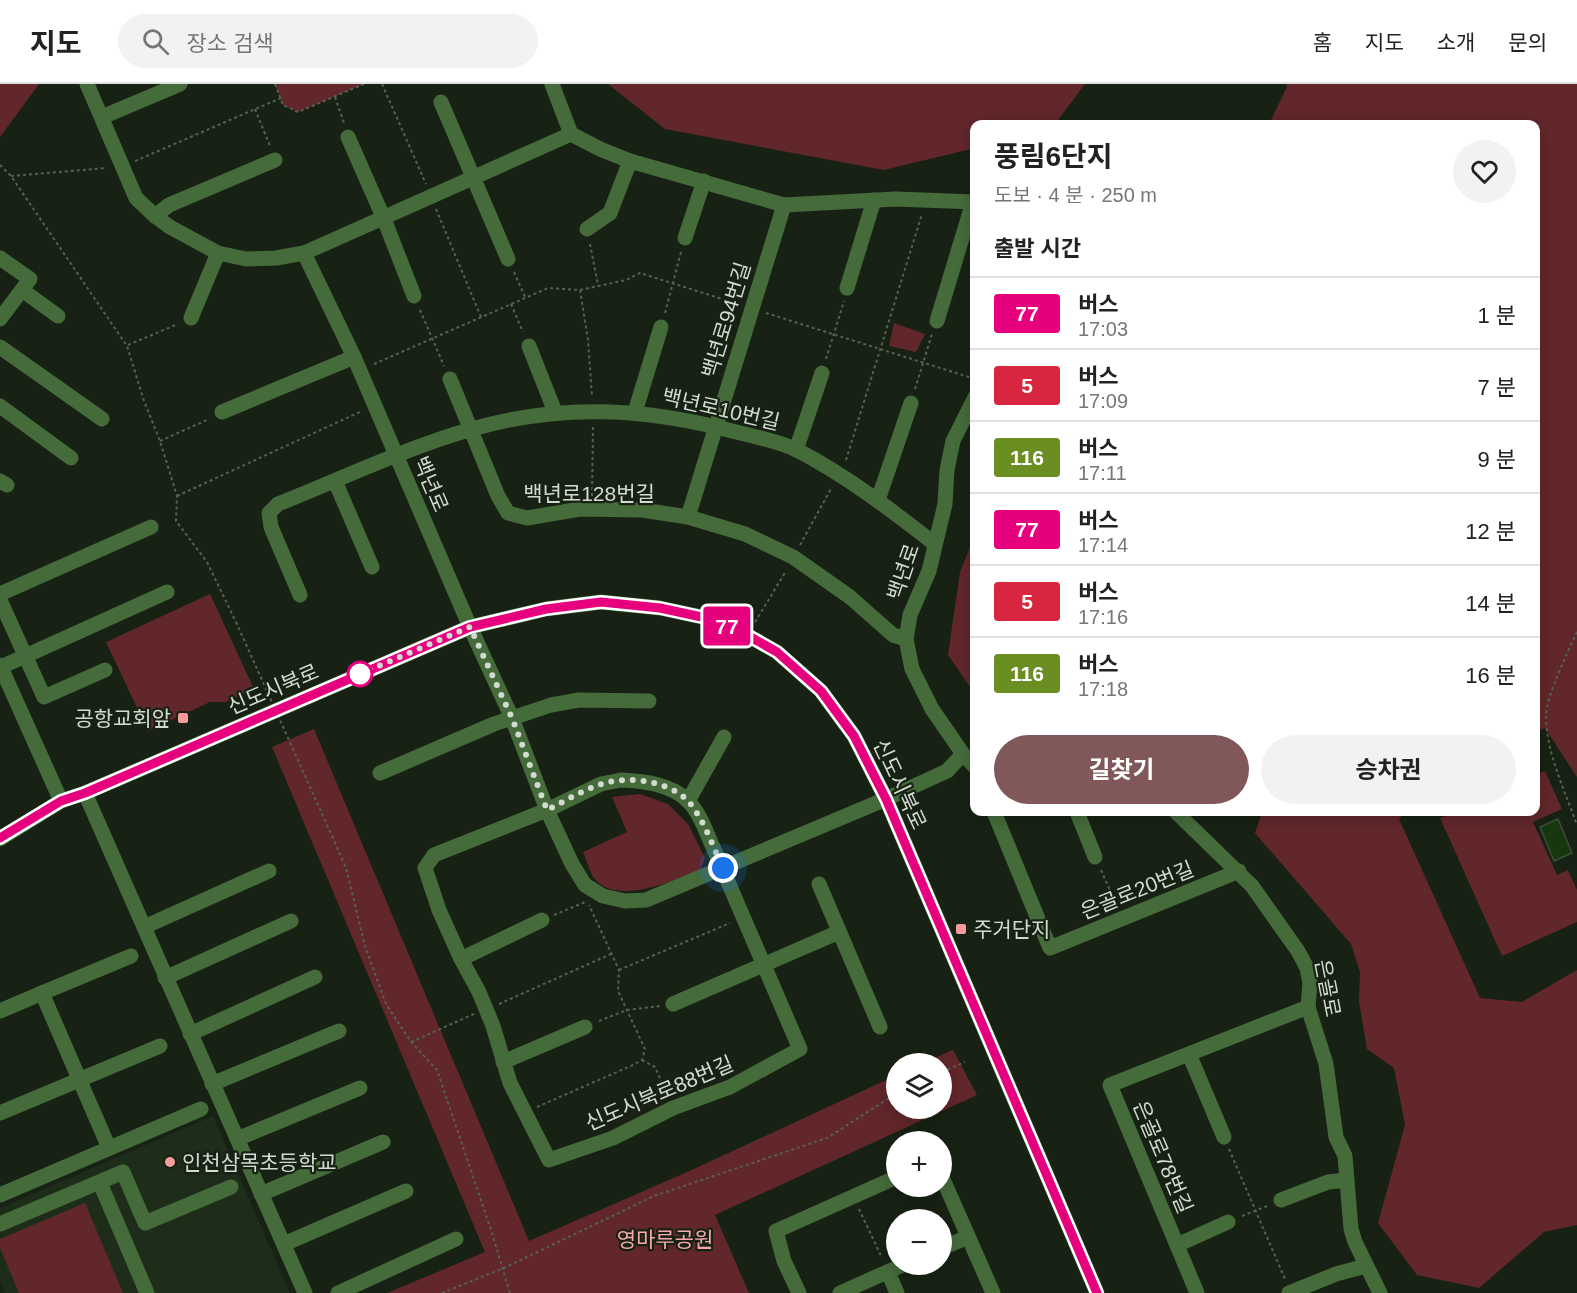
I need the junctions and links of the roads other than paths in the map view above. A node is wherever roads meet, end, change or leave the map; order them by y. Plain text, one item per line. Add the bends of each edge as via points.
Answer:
1 (87, 84) edge
2 (180, 84) edge
3 (552, 84) edge
4 (441, 102) dead end
5 (102, 117) junction
6 (571, 134) junction
7 (348, 137) road end
8 (275, 160) road end
9 (630, 161) junction
10 (474, 178) junction
11 (704, 181) junction
12 (874, 200) junction
13 (970, 202) edge
14 (784, 205) junction
15 (970, 215) edge
16 (155, 216) junction
17 (384, 219) junction
18 (587, 229) road end
19 (685, 238) road end
20 (218, 253) junction
21 (304, 253) junction
22 (0, 258) edge
23 (508, 259) road end
24 (847, 288) road end
25 (22, 290) junction
26 (414, 296) road end
27 (58, 316) dead end
28 (191, 318) road end
29 (0, 320) edge
30 (937, 321) road end
31 (661, 327) road end
32 (529, 346) road end
33 (0, 347) edge
34 (354, 357) junction
35 (822, 373) road end
36 (450, 379) road end
37 (911, 403) road end
38 (0, 406) edge
39 (970, 407) edge
40 (222, 412) road end
41 (555, 412) junction
42 (634, 412) junction
43 (102, 419) dead end
44 (716, 426) junction
45 (471, 429) junction
46 (796, 450) junction
47 (396, 455) junction
48 (71, 458) dead end
49 (334, 481) junction
50 (878, 500) junction
51 (688, 517) junction
52 (151, 527) dead end
53 (935, 544) junction
54 (372, 567) dead end
55 (167, 592) dead end
56 (0, 594) edge
57 (300, 595) dead end
58 (0, 600) edge
59 (470, 627) junction
60 (906, 639) junction
61 (26, 656) junction
62 (1, 666) edge
63 (105, 670) dead end
64 (5, 691) edge
65 (649, 702) dead end
66 (512, 718) junction
67 (724, 737) dead end
68 (963, 754) junction
69 (970, 762) edge
70 (380, 773) dead end
71 (85, 793) junction
72 (886, 799) junction
73 (61, 801) junction
74 (688, 801) junction
75 (547, 810) junction
76 (996, 816) edge
77 (1079, 816) edge
78 (1180, 816) edge
79 (0, 838) edge
80 (1095, 857) road end
81 (723, 868) junction
82 (269, 871) dead end
83 (1239, 871) junction
84 (819, 884) dead end
85 (542, 920) road end
86 (291, 921) dead end
87 (144, 927) junction
88 (839, 932) junction
89 (131, 956) dead end
90 (461, 959) junction
91 (764, 966) junction
92 (315, 977) dead end
93 (165, 978) junction
94 (42, 993) junction
95 (673, 1004) road end
96 (1308, 1007) junction
97 (0, 1011) edge
98 (585, 1027) road end
99 (880, 1027) dead end
100 (339, 1031) dead end
101 (190, 1034) junction
102 (160, 1046) dead end
103 (1189, 1054) junction
104 (503, 1062) junction
105 (80, 1079) junction
106 (212, 1084) junction
107 (360, 1088) dead end
108 (201, 1109) dead end
109 (0, 1113) edge
110 (1224, 1137) road end
111 (237, 1139) junction
112 (383, 1142) dead end
113 (109, 1148) junction
114 (1347, 1180) junction
115 (100, 1182) junction
116 (886, 1182) edge
117 (231, 1187) dead end
118 (406, 1191) dead end
119 (261, 1194) junction
120 (0, 1195) edge
121 (951, 1197) edge
122 (1281, 1200) road end
123 (1228, 1222) road end
124 (0, 1224) edge
125 (968, 1237) junction
126 (456, 1239) dead end
127 (284, 1244) junction
128 (952, 1244) edge
129 (1177, 1245) junction
130 (1366, 1266) junction
131 (886, 1273) edge
132 (889, 1275) edge
133 (147, 1293) edge
134 (305, 1293) edge
135 (338, 1293) edge
136 (799, 1293) edge
137 (840, 1293) edge
138 (897, 1293) edge
139 (993, 1293) edge
140 (1097, 1293) edge
141 (1197, 1293) edge
142 (1290, 1293) edge
143 (1380, 1293) edge

1 - 5 street
2 - 5 street
3 - 6 street
4 - 10 street
5 - 16 street via 136,198
6 - 9 street
6 - 10 street
7 - 17 street
8 - 16 street via 169,205
9 - 11 street
9 - 18 street via 610,213
10 - 17 street
10 - 23 street
11 - 14 street
11 - 19 street
12 - 13 street
12 - 14 street
12 - 24 street
14 - 44 street, 백년로94번길
15 - 30 street
16 - 20 street
17 - 21 street
17 - 26 street
20 - 21 street via 246,259
20 - 28 street
21 - 34 street, 백년로
22 - 25 street via 30,279
25 - 27 street
25 - 29 street
31 - 42 street, 백년로10번길
32 - 41 street
33 - 43 street
34 - 40 street
34 - 47 street, 백년로
35 - 46 street, 백년로10번길
36 - 45 street
37 - 50 street
38 - 48 street
39 - 53 street, 백년로 via 953,441
41 - 42 street, 백년로10번길
41 - 45 street, 백년로10번길
42 - 44 street, 백년로10번길
44 - 46 street, 백년로10번길
44 - 51 street, 백년로94번길
45 - 47 street, 백년로10번길
45 - 51 street, 백년로128번길 via 508,513 528,518 580,509 642,510
46 - 50 street, 백년로10번길
47 - 49 street, 백년로10번길
47 - 59 street, 백년로
49 - 54 street
49 - 57 street, 백년로10번길 via 278,504 269,513 271,527
50 - 53 street, 백년로10번길
51 - 60 street, 백년로128번길 via 745,534 794,557 850,597 893,635
52 - 56 street
53 - 60 street, 백년로 via 929,571 910,615
55 - 61 street
58 - 61 street
59 - 66 street
59 - 71 street, 신도시북로
59 - 72 street, 신도시북로 via 546,609 601,602 711,619 777,652 821,691 854,736
60 - 68 street, 백년로 via 912,669 932,709
61 - 62 street
61 - 63 street via 44,697
62 - 64 street
64 - 73 street
65 - 66 street via 579,700
66 - 70 street
66 - 75 street
67 - 74 street
68 - 69 street
68 - 72 street via 947,771
71 - 73 street, 신도시북로
71 - 87 street
72 - 81 street
72 - 140 street, 신도시북로
73 - 79 street, 신도시북로
74 - 75 street, 신도시북로88번길 via 646,781 621,780 601,784
74 - 81 street, 신도시북로88번길
75 - 81 street via 585,885 603,896 646,900
75 - 90 street, 신도시북로88번길 via 434,855 425,868
76 - 83 street, 은골로20번길 via 1050,948
77 - 80 street
78 - 83 street, 은골로
81 - 91 street, 신도시북로88번길
82 - 87 street
83 - 96 street, 은골로 via 1307,968
84 - 88 street
85 - 90 street
86 - 93 street
87 - 93 street
88 - 91 street
88 - 99 street
89 - 94 street
90 - 104 street, 신도시북로88번길 via 486,1009
91 - 95 street
91 - 104 street, 신도시북로88번길 via 800,1049 730,1087 674,1108 613,1138 549,1160
92 - 101 street
93 - 101 street
94 - 97 street
94 - 105 street
96 - 103 street
96 - 114 street, 은골로 via 1326,1064 1336,1137 1345,1156
98 - 104 street
100 - 106 street
101 - 106 street
102 - 105 street
103 - 110 street
103 - 129 street, 은골로78번길 via 1110,1085
105 - 109 street
105 - 113 street
106 - 111 street
107 - 111 street
108 - 113 street
111 - 119 street
112 - 119 street
113 - 120 street
114 - 122 street via 1328,1182
114 - 130 street, 은골로 via 1351,1229
115 - 117 street via 123,1172 146,1223
115 - 124 street
115 - 133 street
116 - 136 street via 776,1231
118 - 127 street
119 - 127 street
121 - 125 street
123 - 129 street, 은골로78번길
125 - 128 street
125 - 139 street
126 - 135 street
127 - 134 street
129 - 141 street, 은골로78번길
130 - 142 street
130 - 143 street, 은골로
131 - 137 street
132 - 138 street

